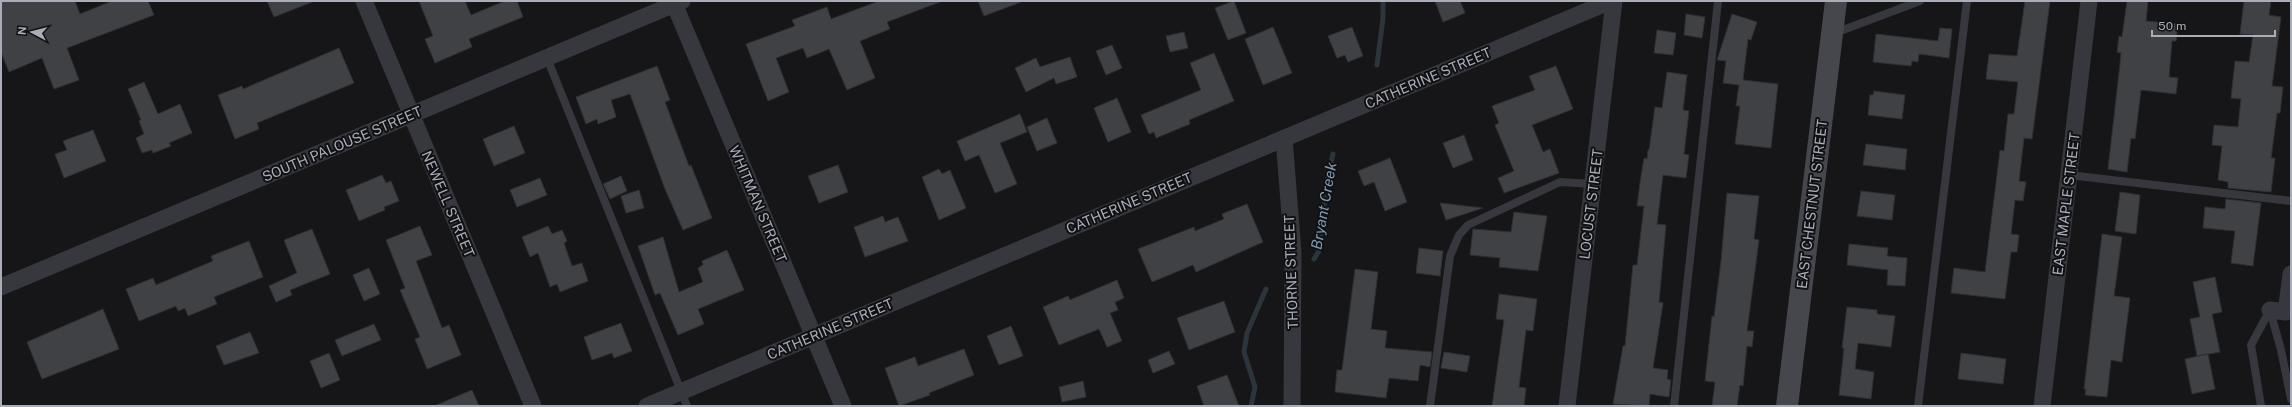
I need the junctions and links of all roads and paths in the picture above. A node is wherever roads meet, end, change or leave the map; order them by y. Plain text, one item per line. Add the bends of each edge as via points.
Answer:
1 (364, 1) edge
2 (1611, 1) edge
3 (1614, 1) edge
4 (1718, 1) edge
5 (1836, 1) edge
6 (1920, 1) edge
7 (1967, 1) edge
8 (2089, 1) edge
9 (677, 2) edge
10 (1832, 34) junction
11 (547, 58) junction
12 (411, 115) junction
13 (1284, 138) junction
14 (2069, 174) junction
15 (1593, 184) junction
16 (2291, 201) edge
17 (2291, 274) edge
18 (1, 287) edge
19 (2270, 310) junction
20 (814, 336) junction
21 (684, 399) edge
22 (2291, 400) edge
23 (533, 406) edge
24 (646, 406) edge
25 (843, 406) edge
26 (1292, 406) edge
27 (1430, 406) edge
28 (1568, 406) edge
29 (1674, 406) edge
30 (1787, 406) edge
31 (1918, 406) edge
32 (2042, 406) edge
33 (2261, 406) edge

1 - 12 street, NEWELL STREET
2 - 13 street, CATHERINE STREET
3 - 15 street, LOCUST STREET
4 - 29 lane
5 - 10 main road, EAST CHESTNUT STREET
6 - 10 lane
7 - 31 lane
8 - 14 street, EAST MAPLE STREET
9 - 11 street, SOUTH PALOUSE STREET
9 - 20 street, WHITMAN STREET
10 - 30 main road, EAST CHESTNUT STREET
11 - 12 street, SOUTH PALOUSE STREET
11 - 21 lane
12 - 18 street, SOUTH PALOUSE STREET
12 - 23 street, NEWELL STREET
13 - 20 street, CATHERINE STREET
13 - 26 street, THORNE STREET via 1293,253
14 - 16 lane
14 - 32 street, EAST MAPLE STREET
15 - 27 lane via 1560,182 1468,224 1459,235 1450,256
15 - 28 street, LOCUST STREET
17 - 19 street via 2286,312
19 - 22 lane
19 - 33 lane via 2251,345
20 - 21 street, CATHERINE STREET
20 - 25 street, WHITMAN STREET
21 - 24 street, CATHERINE STREET

